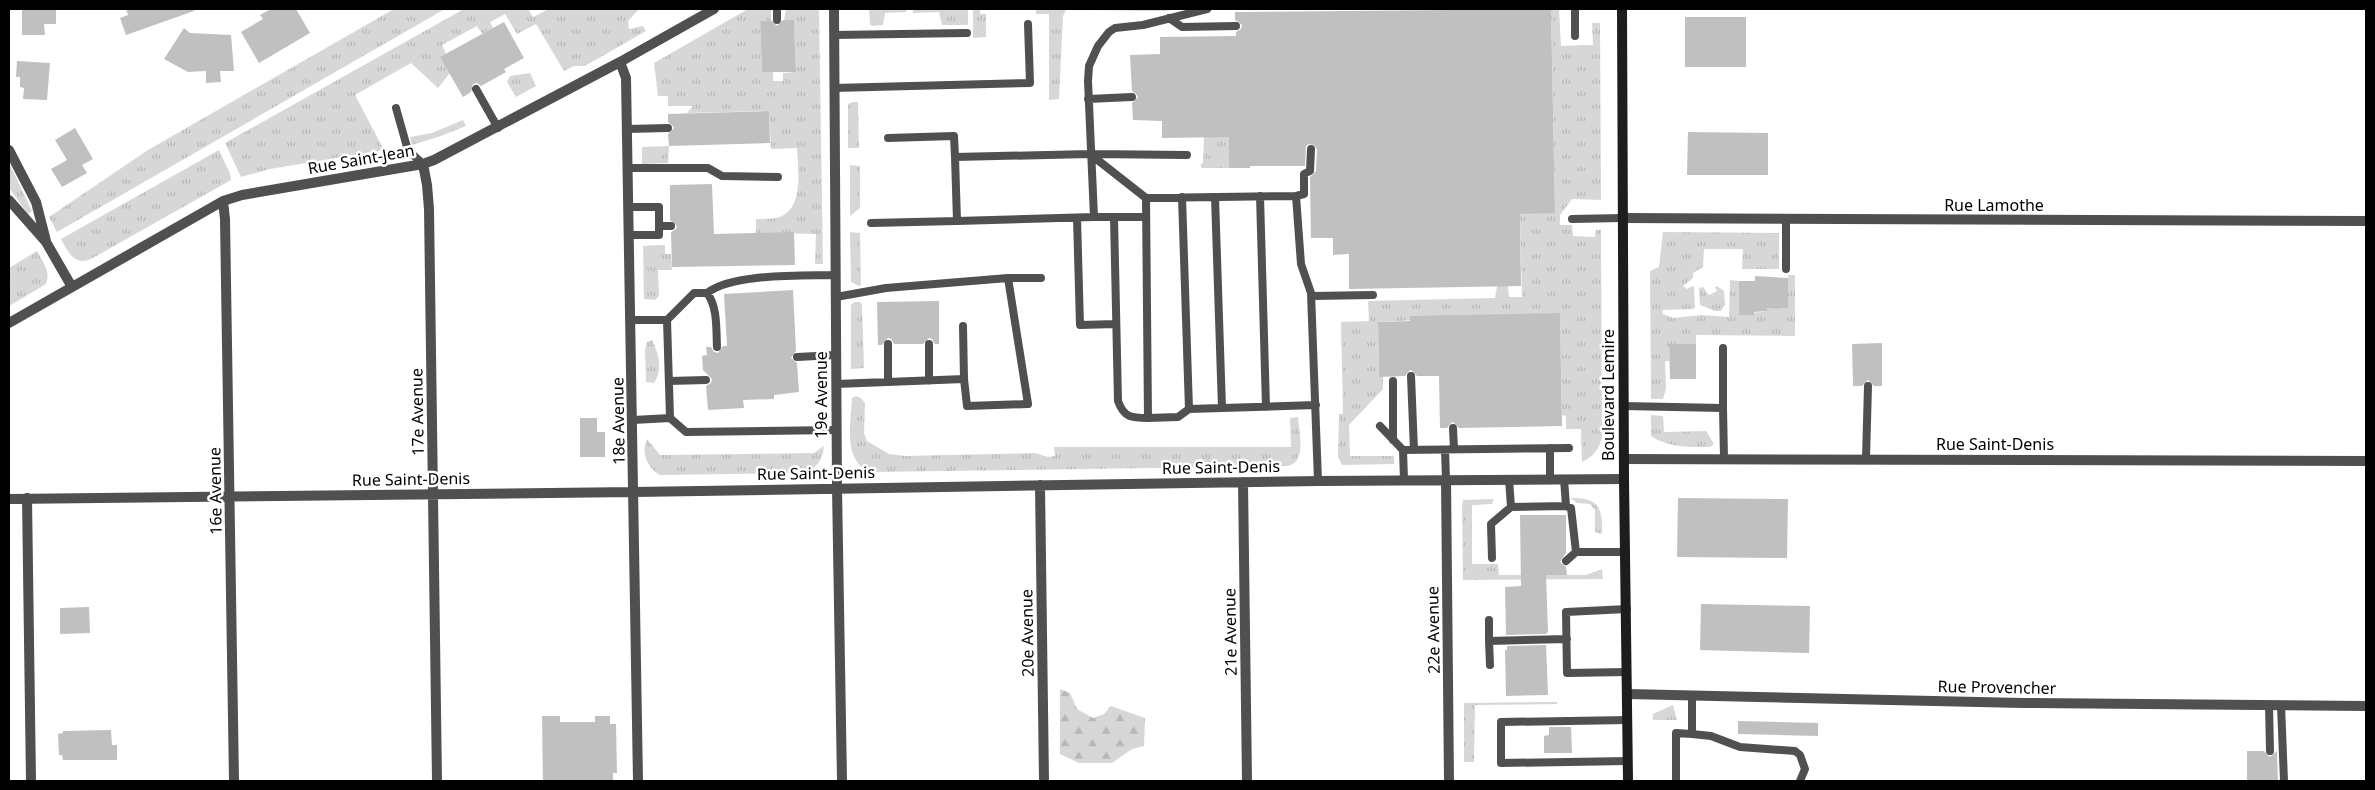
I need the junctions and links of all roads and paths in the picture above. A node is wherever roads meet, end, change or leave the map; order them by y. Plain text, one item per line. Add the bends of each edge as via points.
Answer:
1 (714, 9) edge
2 (777, 9) edge
3 (834, 9) edge
4 (1207, 9) edge
5 (1575, 9) edge
6 (1622, 9) edge
7 (1169, 18) junction
8 (777, 20) dead end
9 (1028, 24) dead end
10 (1236, 26) dead end
11 (966, 33) dead end
12 (834, 35) junction
13 (1575, 36) dead end
14 (620, 62) junction
15 (834, 88) junction
16 (476, 89) dead end
17 (1132, 98) dead end
18 (1088, 99) junction
19 (396, 108) dead end
20 (498, 128) junction
21 (668, 128) dead end
22 (627, 129) junction
23 (888, 138) dead end
24 (1311, 149) dead end
25 (9, 150) edge
26 (1090, 154) junction
27 (1187, 155) dead end
28 (955, 157) junction
29 (423, 164) junction
30 (628, 168) junction
31 (778, 177) dead end
32 (1260, 196) junction
33 (1296, 196) junction
34 (1182, 197) junction
35 (1215, 197) junction
36 (1146, 198) junction
37 (9, 200) edge
38 (223, 201) junction
39 (628, 207) junction
40 (1146, 216) junction
41 (1114, 217) junction
42 (1077, 218) junction
43 (1094, 218) junction
44 (1622, 218) junction
45 (1572, 219) dead end
46 (1786, 219) junction
47 (957, 221) junction
48 (2366, 221) edge
49 (871, 223) dead end
50 (659, 226) junction
51 (671, 226) dead end
52 (629, 235) junction
53 (46, 242) junction
54 (1786, 269) dead end
55 (836, 275) junction
56 (1008, 278) junction
57 (1041, 278) dead end
58 (72, 287) junction
59 (707, 293) junction
60 (1373, 295) dead end
61 (1312, 296) junction
62 (836, 297) junction
63 (631, 320) junction
64 (667, 320) junction
65 (9, 323) edge
66 (1116, 324) junction
67 (962, 326) dead end
68 (888, 344) dead end
69 (929, 344) dead end
70 (717, 347) dead end
71 (1723, 348) dead end
72 (836, 355) junction
73 (797, 357) dead end
74 (1411, 376) dead end
75 (964, 379) junction
76 (706, 380) dead end
77 (930, 380) junction
78 (669, 381) junction
79 (1393, 381) dead end
80 (888, 382) junction
81 (836, 384) junction
82 (1868, 386) dead end
83 (1316, 405) junction
84 (1623, 406) junction
85 (1266, 407) junction
86 (1222, 408) junction
87 (1723, 408) junction
88 (1189, 409) junction
89 (670, 418) junction
90 (1148, 418) junction
91 (633, 420) junction
92 (1380, 426) dead end
93 (1453, 428) dead end
94 (837, 430) junction
95 (1393, 440) junction
96 (1550, 448) junction
97 (1569, 448) dead end
98 (1450, 449) junction
99 (1403, 450) junction
100 (1414, 450) junction
101 (1724, 458) junction
102 (1866, 458) junction
103 (1624, 459) junction
104 (2366, 461) edge
105 (1446, 479) junction
106 (1509, 479) junction
107 (1550, 479) junction
108 (1404, 480) junction
109 (1564, 480) junction
110 (1624, 480) junction
111 (1318, 481) junction
112 (1243, 482) junction
113 (1040, 485) junction
114 (837, 488) junction
115 (634, 492) junction
116 (433, 494) junction
117 (230, 496) junction
118 (27, 498) junction
119 (9, 499) edge
120 (1566, 506) junction
121 (1511, 507) junction
122 (1566, 540) dead end
123 (1575, 540) junction
124 (1576, 552) junction
125 (1626, 552) junction
126 (1492, 558) dead end
127 (1566, 561) dead end
128 (1627, 609) junction
129 (1489, 620) dead end
130 (1566, 639) junction
131 (1489, 641) junction
132 (1490, 665) dead end
133 (1627, 672) junction
134 (1628, 694) junction
135 (1692, 695) junction
136 (2269, 705) junction
137 (2281, 705) junction
138 (2366, 706) edge
139 (1628, 720) junction
140 (2269, 729) junction
141 (2281, 730) junction
142 (1692, 734) junction
143 (2270, 751) dead end
144 (1628, 761) junction
145 (31, 781) edge
146 (234, 781) edge
147 (437, 781) edge
148 (638, 781) edge
149 (842, 781) edge
150 (1044, 781) edge
151 (1247, 781) edge
152 (1449, 781) edge
153 (1628, 781) edge
154 (1676, 781) edge
155 (1800, 781) edge
156 (2284, 781) edge

1 - 14 street, Rue Saint-Jean
2 - 8 lane
3 - 12 street, 19e Avenue
4 - 7 lane
5 - 13 lane
6 - 44 main road, Boulevard Lemire
7 - 10 lane via 1182,27
7 - 18 lane via 1143,26 1122,26 1109,32 1089,66
9 - 15 lane via 1030,83
11 - 12 lane
12 - 15 street, 19e Avenue
14 - 20 street, Rue Saint-Jean
14 - 22 street, 18e Avenue via 626,78
15 - 55 street, 19e Avenue
16 - 20 lane
17 - 18 lane
18 - 26 lane
19 - 29 lane via 411,153
20 - 29 street, Rue Saint-Jean
21 - 22 lane
22 - 30 street, 18e Avenue
23 - 28 lane via 954,136
24 - 33 lane via 1310,171 1304,174 1304,194
25 - 53 street via 36,202
26 - 27 lane
26 - 28 lane
26 - 36 lane
26 - 43 lane
28 - 47 lane
29 - 38 street, Rue Saint-Jean via 252,193
29 - 116 street, 17e Avenue via 429,209
30 - 31 lane via 708,168 722,176
30 - 39 street, 18e Avenue
32 - 33 lane
32 - 35 lane
32 - 85 lane
33 - 61 lane via 1301,264
34 - 35 lane
34 - 36 lane
34 - 88 lane
35 - 86 lane
36 - 40 lane
37 - 53 street
38 - 58 street, Rue Saint-Jean
38 - 117 street, 16e Avenue via 226,219
39 - 50 lane via 659,208
39 - 52 street, 18e Avenue
40 - 41 lane
40 - 90 lane
41 - 43 lane
41 - 66 lane
42 - 43 lane
42 - 47 lane
42 - 66 lane via 1080,325
44 - 45 lane
44 - 46 street, Rue Lamothe
44 - 84 main road, Boulevard Lemire
46 - 48 street, Rue Lamothe
46 - 54 lane
47 - 49 lane
50 - 51 lane
50 - 52 lane via 659,235
52 - 63 street, 18e Avenue
53 - 58 street
55 - 59 lane via 736,281 716,286
55 - 62 street, 19e Avenue
56 - 57 lane
56 - 62 lane via 886,288
56 - 75 lane via 1028,404 967,406
58 - 65 street, Rue Saint-Jean
59 - 64 lane via 694,293
59 - 70 lane via 714,307
60 - 61 lane
61 - 83 lane
62 - 72 street, 19e Avenue
63 - 64 lane
63 - 91 street, 18e Avenue
64 - 78 lane
66 - 90 lane via 1118,396 1122,410 1131,418
67 - 75 lane
68 - 80 lane
69 - 77 lane
71 - 87 lane
72 - 73 lane
72 - 81 street, 19e Avenue
74 - 100 lane
75 - 77 lane
76 - 78 lane
77 - 80 lane
78 - 89 lane
79 - 95 lane
80 - 81 lane
81 - 94 street, 19e Avenue
82 - 102 lane
83 - 85 lane
83 - 111 lane
84 - 87 lane
84 - 103 main road, Boulevard Lemire
85 - 86 lane
86 - 88 lane
87 - 101 lane
88 - 90 lane via 1178,417
89 - 91 lane
89 - 94 lane via 686,432
91 - 115 street, 18e Avenue
92 - 95 lane
93 - 98 lane
94 - 114 street, 19e Avenue
95 - 99 lane
96 - 97 lane
96 - 98 lane
96 - 107 lane
98 - 100 lane
98 - 105 lane
99 - 100 lane
99 - 108 lane
101 - 102 street, Rue Saint-Denis
101 - 103 street, Rue Saint-Denis
102 - 104 street, Rue Saint-Denis
103 - 110 main road, Boulevard Lemire
105 - 106 street, Rue Saint-Denis
105 - 108 street, Rue Saint-Denis
105 - 152 street, 22e Avenue
106 - 107 street, Rue Saint-Denis
106 - 121 lane
107 - 109 street, Rue Saint-Denis
108 - 111 street, Rue Saint-Denis
109 - 110 street, Rue Saint-Denis
109 - 120 lane
110 - 125 main road, Boulevard Lemire
111 - 112 street, Rue Saint-Denis
112 - 113 street, Rue Saint-Denis
112 - 151 street, 21e Avenue
113 - 114 street, Rue Saint-Denis
113 - 150 street, 20e Avenue
114 - 115 street, Rue Saint-Denis
114 - 149 street, 19e Avenue
115 - 116 street, Rue Saint-Denis
115 - 148 street, 18e Avenue
116 - 117 street, Rue Saint-Denis
116 - 147 street, 17e Avenue
117 - 118 street, Rue Saint-Denis
117 - 146 street, 16e Avenue
118 - 119 street, Rue Saint-Denis
118 - 145 street
120 - 121 lane
120 - 123 lane via 1573,511
121 - 126 lane via 1491,524
122 - 123 lane
123 - 124 lane
124 - 125 lane
124 - 127 lane
125 - 128 main road, Boulevard Lemire
128 - 130 lane via 1566,612
128 - 133 main road, Boulevard Lemire
129 - 131 lane
130 - 131 lane
130 - 133 lane via 1567,673
131 - 132 lane
133 - 134 main road, Boulevard Lemire
134 - 135 street, Rue Provencher
134 - 139 main road, Boulevard Lemire
135 - 136 street, Rue Provencher
135 - 142 lane
136 - 137 street, Rue Provencher
136 - 140 lane
137 - 138 street, Rue Provencher
137 - 141 lane
139 - 144 main road, Boulevard Lemire
139 - 144 lane via 1501,722 1501,763
140 - 141 lane
140 - 143 lane
141 - 156 lane
142 - 154 lane via 1676,734
142 - 155 lane via 1711,736 1740,747 1795,751 1805,769
144 - 153 main road, Boulevard Lemire

